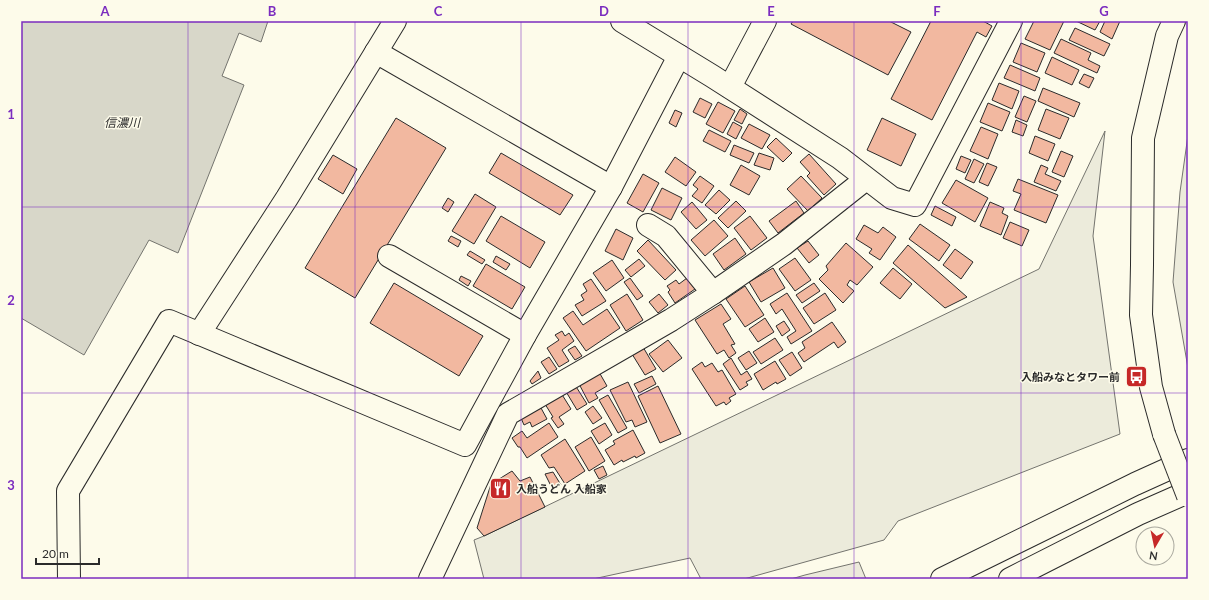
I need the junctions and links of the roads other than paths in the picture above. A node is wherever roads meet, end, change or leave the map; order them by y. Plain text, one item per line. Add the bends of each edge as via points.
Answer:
1 (395, 21) edge
2 (622, 21) edge
3 (765, 21) edge
4 (1011, 21) edge
5 (1174, 21) edge
6 (376, 52) junction
7 (679, 56) junction
8 (730, 87) junction
9 (866, 179) junction
10 (611, 187) junction
11 (648, 225) dead end
12 (389, 256) dead end
13 (712, 293) junction
14 (199, 334) junction
15 (525, 335) junction
16 (1188, 460) edge
17 (1188, 492) edge
18 (1188, 496) edge
19 (69, 579) edge
20 (430, 579) edge
21 (942, 579) edge
22 (1010, 579) edge

1 - 6 street
2 - 7 street
3 - 8 street
4 - 9 street via 915,205 892,198
5 - 18 street, bridge via 1166,36 1143,138 1140,315 1151,387 1164,434
6 - 10 street
6 - 14 street via 287,198
7 - 8 street
7 - 10 street
8 - 9 street via 840,158
9 - 13 street via 784,244
10 - 15 street
11 - 13 street via 666,236
12 - 15 street
13 - 20 street via 671,320 508,414
14 - 15 street via 465,445
14 - 19 street via 169,321 68,491
16 - 21 street
17 - 22 street via 1138,514

